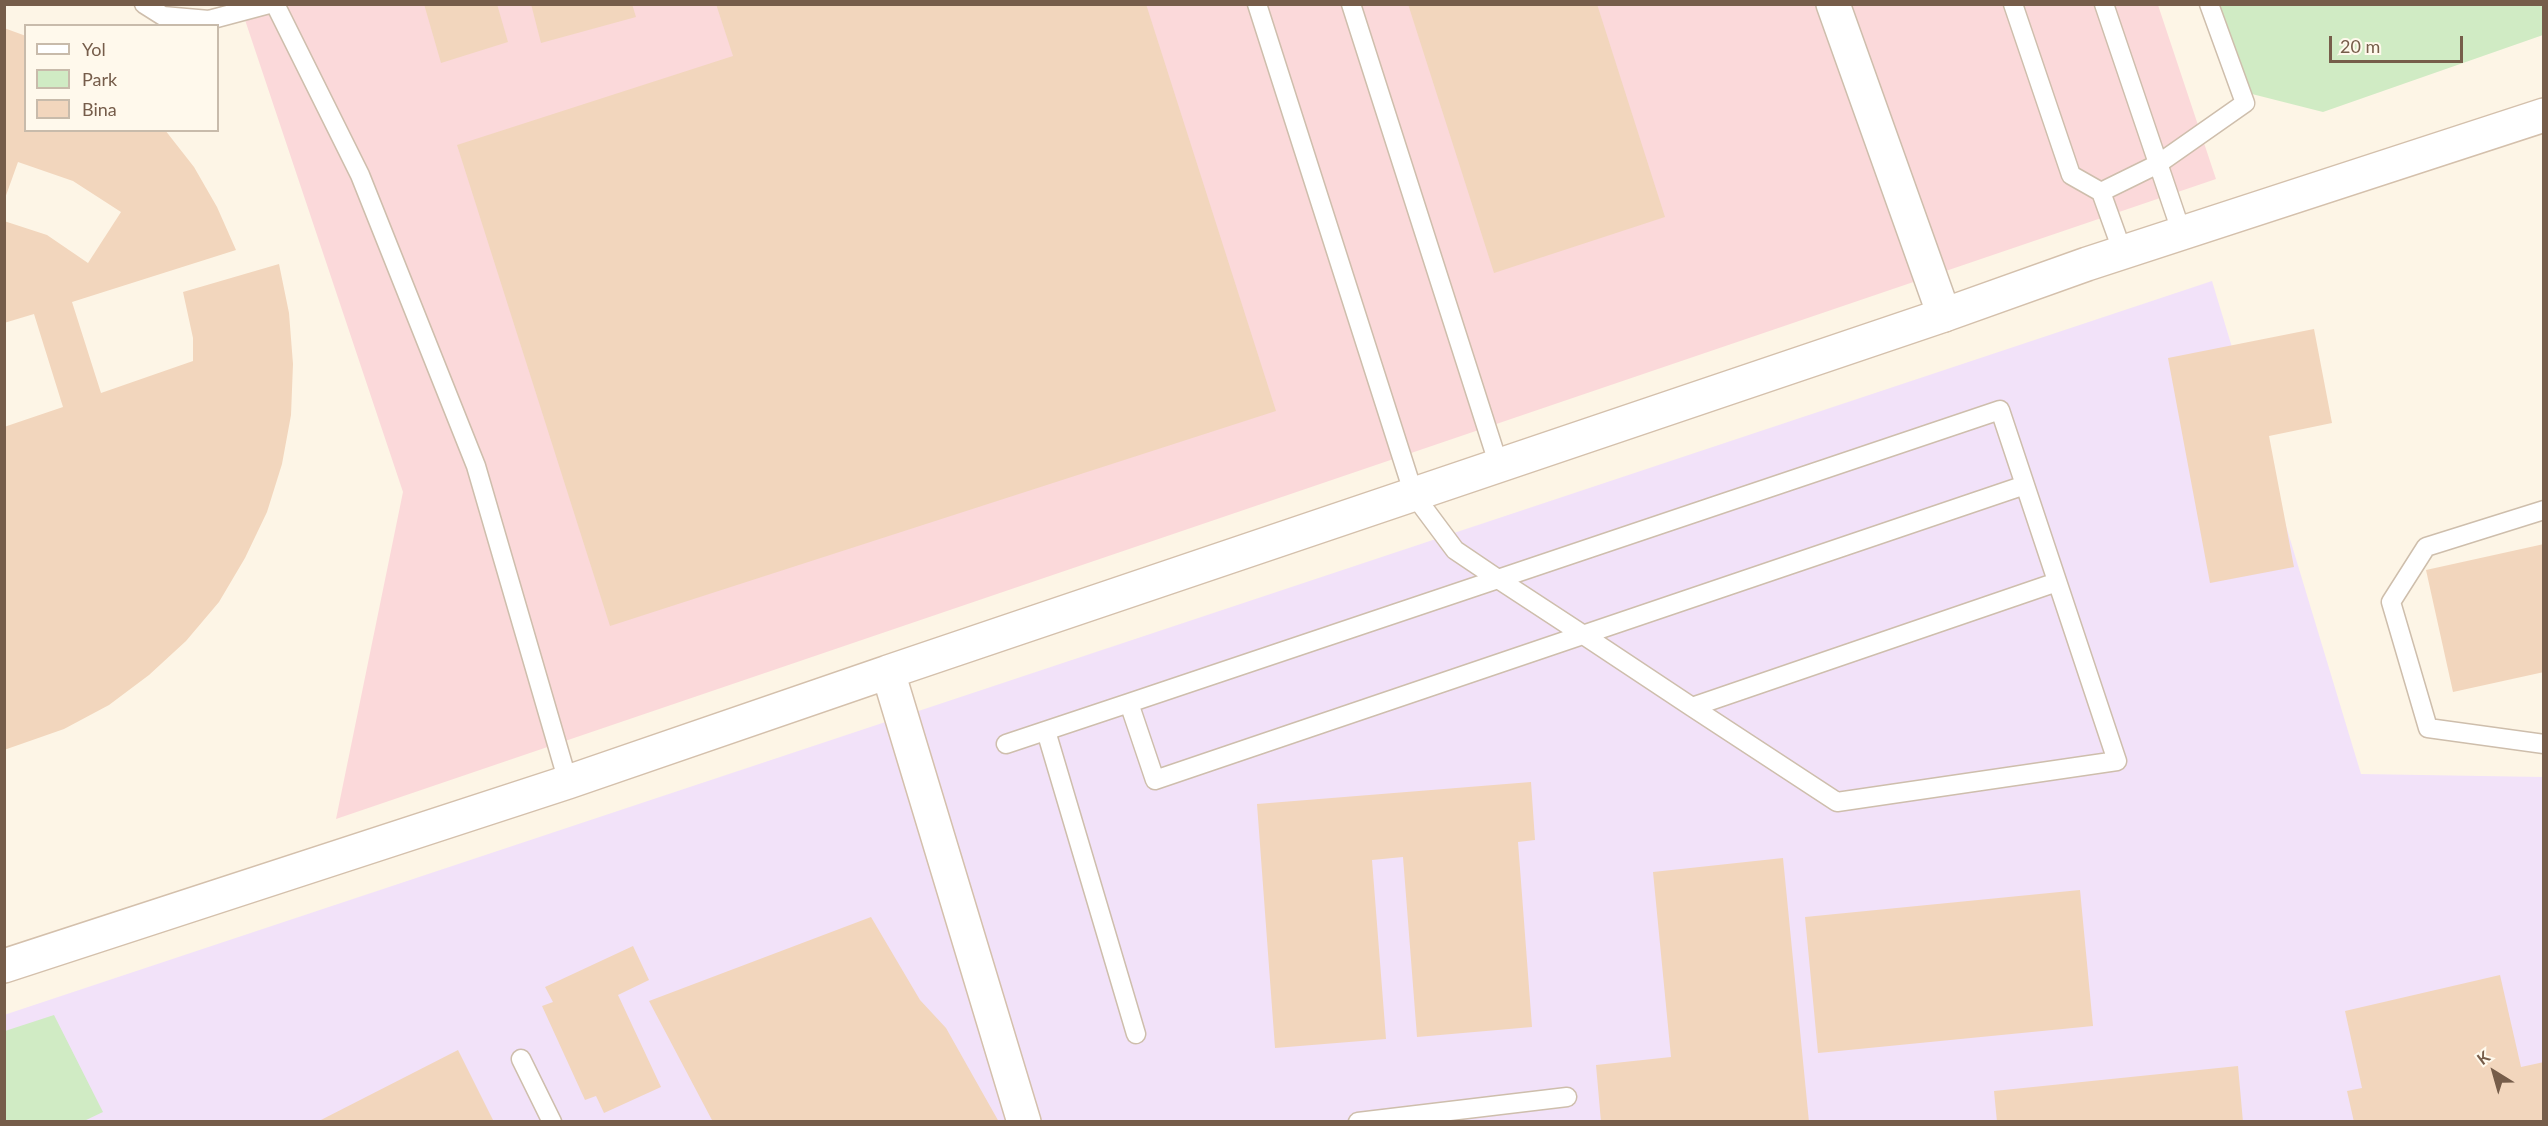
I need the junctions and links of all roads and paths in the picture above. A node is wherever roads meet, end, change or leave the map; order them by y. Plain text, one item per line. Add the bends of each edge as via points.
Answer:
1 (144, 4) edge
2 (269, 4) edge
3 (275, 4) edge
4 (1257, 4) edge
5 (1351, 4) edge
6 (1833, 4) edge
7 (2013, 4) edge
8 (2104, 4) edge
9 (2209, 4) edge
10 (2544, 115) edge
11 (2158, 164) junction
12 (2101, 192) junction
13 (2182, 234) junction
14 (2123, 253) junction
15 (1944, 315) junction
16 (1499, 466) junction
17 (2025, 485) junction
18 (1414, 495) junction
19 (2544, 510) edge
20 (1498, 579) junction
21 (2057, 582) junction
22 (1582, 634) junction
23 (888, 672) junction
24 (1129, 703) junction
25 (1692, 707) junction
26 (1047, 731) junction
27 (1006, 744) dead end
28 (2544, 744) edge
29 (568, 782) junction
30 (4, 966) edge
31 (1136, 1034) dead end
32 (520, 1059) dead end
33 (1567, 1097) dead end
34 (552, 1122) edge
35 (1024, 1122) edge
36 (1358, 1122) edge

1 - 2 lane via 163,16 209,20
3 - 29 lane via 360,175 476,466
4 - 18 lane
5 - 16 lane
6 - 15 street
7 - 12 lane via 2071,175
8 - 11 lane
9 - 11 lane via 2245,103
10 - 13 street
11 - 12 lane
11 - 13 lane
12 - 14 lane
13 - 14 street
14 - 15 street
15 - 16 street
16 - 18 street
17 - 20 lane via 2000,410
17 - 21 lane
17 - 22 lane
18 - 20 lane via 1455,550
18 - 23 street
19 - 28 lane via 2426,547 2391,602 2428,728
20 - 22 lane
20 - 24 lane
21 - 25 lane
21 - 25 lane via 2117,761 1837,802
22 - 24 lane via 1155,780
22 - 25 lane
23 - 29 street
23 - 35 street
24 - 26 lane
26 - 27 lane
26 - 31 lane
29 - 30 street
32 - 34 lane
33 - 36 lane

